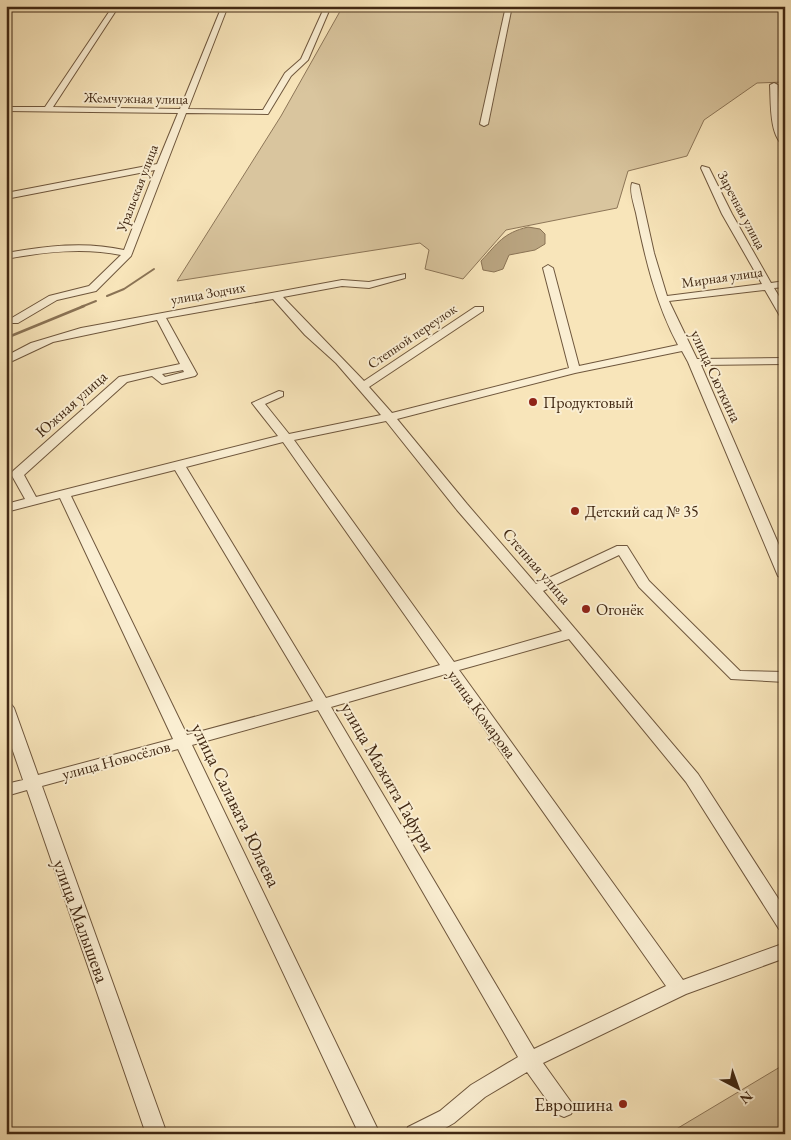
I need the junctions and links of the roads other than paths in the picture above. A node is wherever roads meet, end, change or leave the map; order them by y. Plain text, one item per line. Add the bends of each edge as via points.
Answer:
1 (116, 6) edge
2 (225, 6) edge
3 (328, 6) edge
4 (510, 6) edge
5 (774, 85) dead end
6 (6, 110) edge
7 (47, 110) junction
8 (183, 112) junction
9 (484, 124) dead end
10 (785, 144) edge
11 (161, 166) junction
12 (705, 168) dead end
13 (635, 185) dead end
14 (6, 196) edge
15 (128, 254) junction
16 (6, 256) edge
17 (548, 268) dead end
18 (400, 276) dead end
19 (767, 284) junction
20 (785, 284) edge
21 (276, 296) junction
22 (664, 299) junction
23 (479, 309) dead end
24 (160, 316) junction
25 (785, 316) edge
26 (14, 321) dead end
27 (684, 347) junction
28 (6, 360) edge
29 (785, 361) edge
30 (694, 362) junction
31 (185, 366) joint
32 (575, 370) junction
33 (362, 387) junction
34 (279, 394) dead end
35 (389, 417) junction
36 (286, 438) junction
37 (179, 466) junction
38 (64, 494) junction
39 (33, 502) junction
40 (6, 508) edge
41 (785, 576) edge
42 (534, 590) junction
43 (572, 633) junction
44 (450, 668) junction
45 (785, 677) edge
46 (322, 704) junction
47 (6, 708) edge
48 (182, 742) junction
49 (32, 783) junction
50 (6, 790) edge
51 (785, 924) edge
52 (785, 950) edge
53 (679, 989) junction
54 (530, 1060) junction
55 (564, 1108) dead end
56 (157, 1134) edge
57 (370, 1134) edge
58 (415, 1134) edge

1 - 7 street
2 - 8 street, Уральская улица
3 - 8 street, Жемчужная улица via 304,60 288,75 264,112
4 - 9 street
5 - 10 street via 776,124
6 - 7 street, Жемчужная улица
7 - 8 street, Жемчужная улица
8 - 11 street, Уральская улица
11 - 14 street
11 - 15 street, Уральская улица
12 - 19 street, Заречная улица
13 - 22 street, улица Сюткина
15 - 16 street via 104,247 70,247
15 - 26 street, Уральская улица via 92,289 54,298
17 - 32 street
18 - 21 street, улица Зодчих via 368,285 342,283
19 - 20 street, Мирная улица
19 - 22 street, Мирная улица
19 - 25 street, Заречная улица
21 - 24 street, улица Зодчих
21 - 33 street, Степная улица
22 - 27 street, улица Сюткина
23 - 33 street, Степной переулок
24 - 28 street, улица Зодчих via 42,341
24 - 31 street
27 - 30 street, улица Сюткина
27 - 32 street
29 - 30 street
30 - 41 street, улица Сюткина
31 - 39 street, Южная улица via 123,379 17,474
32 - 35 street
33 - 35 street, Степная улица
34 - 36 street, улица Комарова via 258,403
35 - 36 street
35 - 42 street, Степная улица
36 - 37 street
36 - 44 street, улица Комарова
37 - 38 street
37 - 46 street, улица Мажита Гафури
38 - 39 street
38 - 48 street, улица Салавата Юлаева
39 - 40 street
42 - 43 street, Степная улица
42 - 45 street via 622,549 644,584 736,676
43 - 44 street, улица Новосёлов
43 - 51 street, Степная улица via 692,778
44 - 46 street, улица Новосёлов
44 - 53 street, улица Комарова
46 - 48 street, улица Новосёлов
46 - 54 street, улица Мажита Гафури
47 - 49 street, улица Малышева
48 - 49 street, улица Новосёлов
48 - 57 street, улица Салавата Юлаева
49 - 50 street, улица Новосёлов
49 - 56 street, улица Малышева
52 - 53 street
53 - 54 street
54 - 55 street, улица Мажита Гафури
54 - 58 street via 478,1091 448,1117

